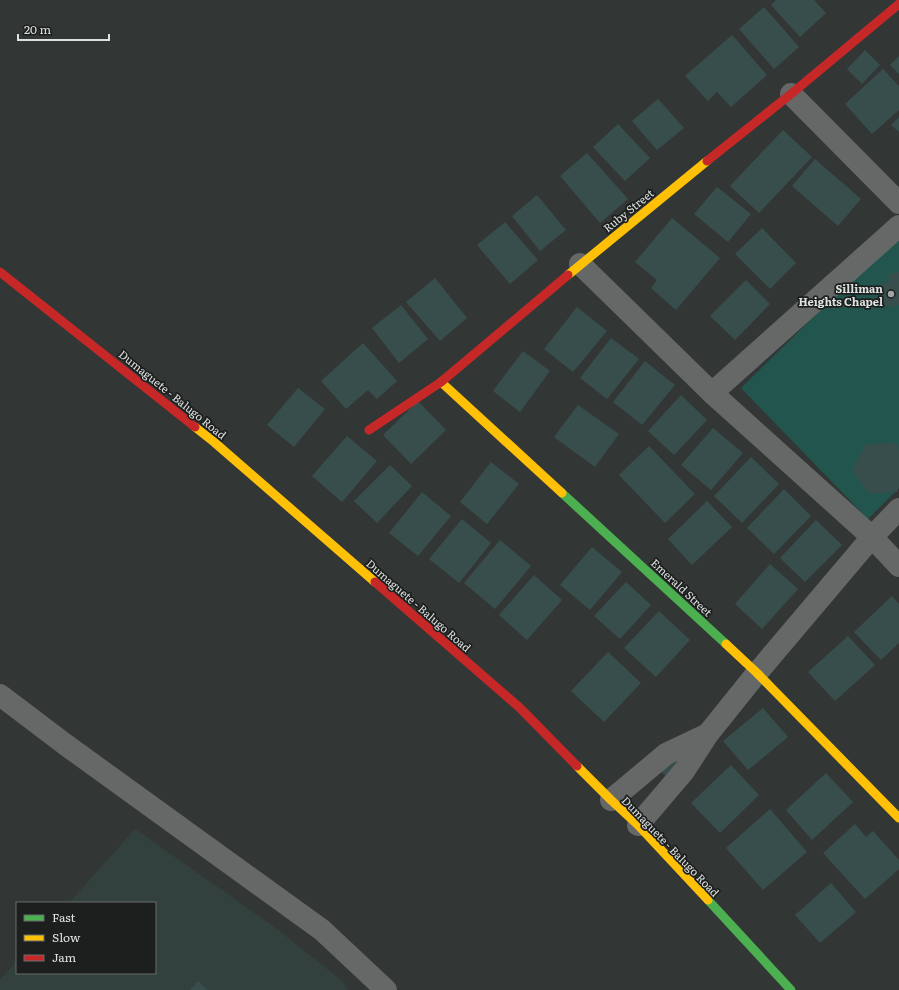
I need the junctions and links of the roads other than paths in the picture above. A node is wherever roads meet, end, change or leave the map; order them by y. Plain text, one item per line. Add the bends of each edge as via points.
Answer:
1 (899, 4) edge
2 (791, 94) junction
3 (899, 203) edge
4 (899, 226) edge
5 (580, 264) junction
6 (0, 272) edge
7 (441, 382) junction
8 (712, 393) junction
9 (369, 430) dead end
10 (899, 509) edge
11 (872, 537) junction
12 (899, 566) edge
13 (758, 673) junction
14 (0, 695) edge
15 (708, 734) junction
16 (611, 800) junction
17 (899, 818) edge
18 (638, 825) junction
19 (386, 990) edge
20 (791, 990) edge

1 - 2 street, Ruby Street
2 - 3 street
2 - 5 street, Ruby Street
4 - 8 street
5 - 7 street, Ruby Street
5 - 8 street
6 - 16 street, Dumaguete - Balugo Road via 214,442 519,707
7 - 9 street, Ruby Street
7 - 13 street, Emerald Street
8 - 11 street
10 - 11 street
11 - 12 street
11 - 13 street
13 - 15 street
13 - 17 street, Emerald Street
14 - 19 street via 322,930
15 - 16 street via 666,754
15 - 18 street via 684,771
16 - 18 street, Dumaguete - Balugo Road
18 - 20 street, Dumaguete - Balugo Road

